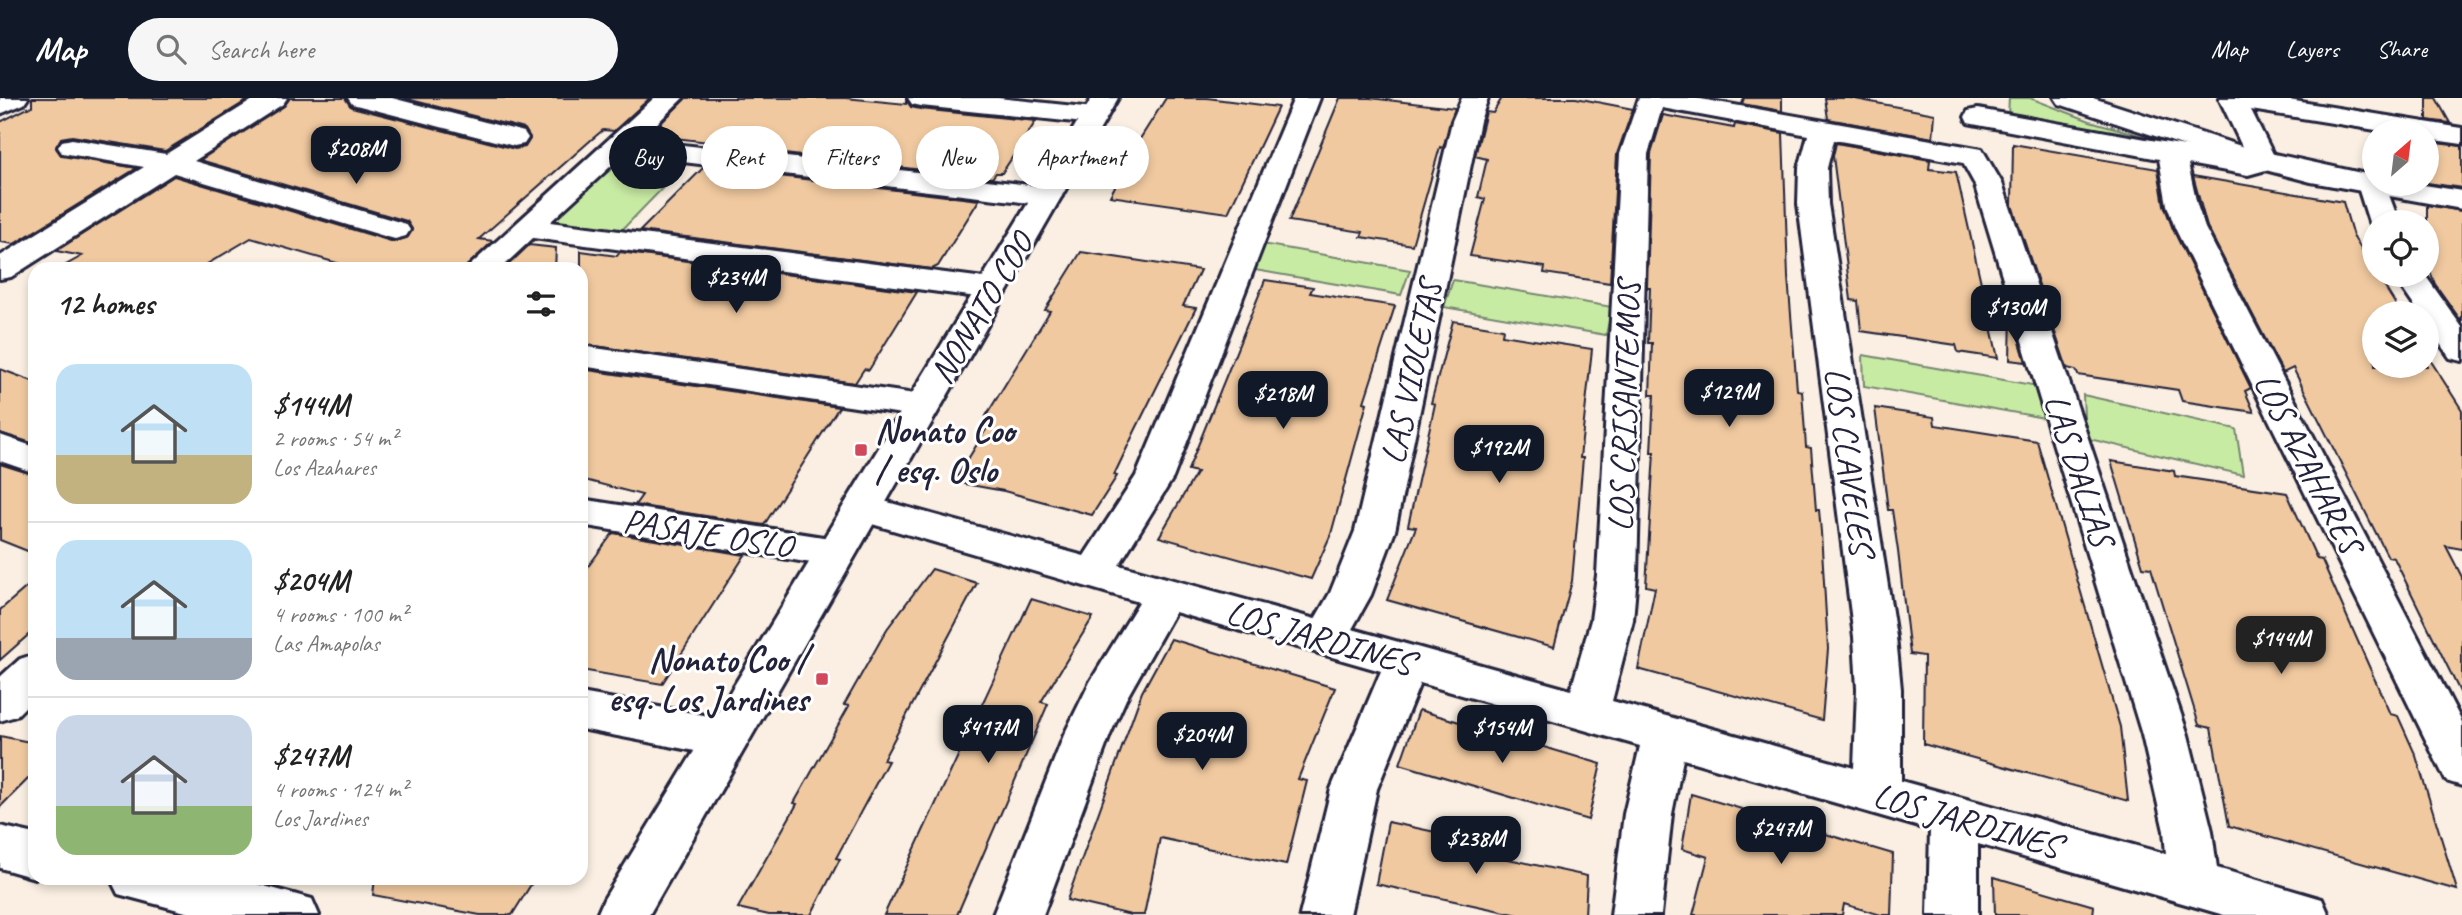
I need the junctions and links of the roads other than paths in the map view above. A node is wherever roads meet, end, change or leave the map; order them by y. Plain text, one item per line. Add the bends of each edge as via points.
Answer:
1 (15, 98) edge
2 (274, 98) edge
3 (361, 98) edge
4 (670, 98) edge
5 (922, 98) edge
6 (1307, 98) edge
7 (1475, 98) edge
8 (1653, 98) edge
9 (2068, 98) edge
10 (2232, 98) edge
11 (0, 106) edge
12 (1099, 107) edge
13 (1979, 107) edge
14 (639, 126) edge
15 (1823, 130) junction
16 (2462, 136) edge
17 (514, 138) dead end
18 (72, 147) dead end
19 (609, 153) edge
20 (2172, 153) junction
21 (687, 154) edge
22 (1972, 155) junction
23 (2263, 162) junction
24 (171, 163) junction
25 (2362, 182) edge
26 (1047, 195) junction
27 (2439, 196) edge
28 (2462, 200) edge
29 (526, 228) junction
30 (395, 230) dead end
31 (489, 262) edge
32 (14, 265) edge
33 (2417, 287) edge
34 (992, 289) junction
35 (2462, 351) edge
36 (588, 357) edge
37 (922, 406) junction
38 (0, 447) edge
39 (28, 458) edge
40 (862, 508) junction
41 (588, 513) edge
42 (836, 553) junction
43 (1093, 573) junction
44 (1165, 594) junction
45 (1325, 639) junction
46 (1407, 662) junction
47 (28, 677) edge
48 (0, 703) edge
49 (588, 712) edge
50 (1587, 713) junction
51 (1665, 735) junction
52 (726, 738) junction
53 (2462, 767) edge
54 (1877, 795) junction
55 (1954, 816) junction
56 (0, 848) edge
57 (28, 854) edge
58 (2192, 865) junction
59 (165, 885) edge
60 (2288, 913) edge
61 (294, 915) edge
62 (622, 915) edge
63 (1018, 915) edge
64 (1325, 915) edge
65 (1636, 915) edge
66 (1953, 915) edge

1 - 11 street
2 - 24 street
3 - 17 street
4 - 14 street
5 - 12 street
6 - 43 street via 1154,478
7 - 45 street, LAS VIOLETAS via 1466,121 1375,531 1350,595
8 - 15 street
8 - 50 street, LOS CRISANTEMOS via 1634,154 1614,598
9 - 23 street
10 - 16 street
10 - 23 street
12 - 26 street, NONATO COO
13 - 20 street
13 - 22 street via 1976,153
15 - 22 street
15 - 54 street, LOS CLAVELES via 1813,168 1813,204 1875,637
18 - 24 street
19 - 29 street
20 - 23 street via 2238,165
20 - 53 street, LOS AZAHARES via 2190,228
21 - 26 street
22 - 58 street, LAS DALIAS via 1992,196 2165,735
23 - 25 street
24 - 30 street
24 - 32 street
26 - 34 street, NONATO COO
27 - 28 street
29 - 31 street
29 - 34 street
33 - 35 street
34 - 37 street, NONATO COO
36 - 37 street
37 - 40 street, NONATO COO
38 - 39 street
40 - 42 street, NONATO COO
40 - 43 street, LOS JARDINES
41 - 42 street, PASAJE OSLO
42 - 52 street, NONATO COO
43 - 44 street, LOS JARDINES
44 - 45 street, LOS JARDINES
44 - 63 street via 1101,704
45 - 46 street, LOS JARDINES
46 - 50 street, LOS JARDINES
46 - 64 street via 1354,789
47 - 48 street
49 - 52 street
50 - 51 street, LOS JARDINES
51 - 54 street, LOS JARDINES
51 - 65 street via 1648,814
52 - 62 street, NONATO COO
54 - 55 street, LOS JARDINES
55 - 58 street, LOS JARDINES
55 - 66 street
56 - 57 street
58 - 60 street, LOS JARDINES
59 - 61 street

